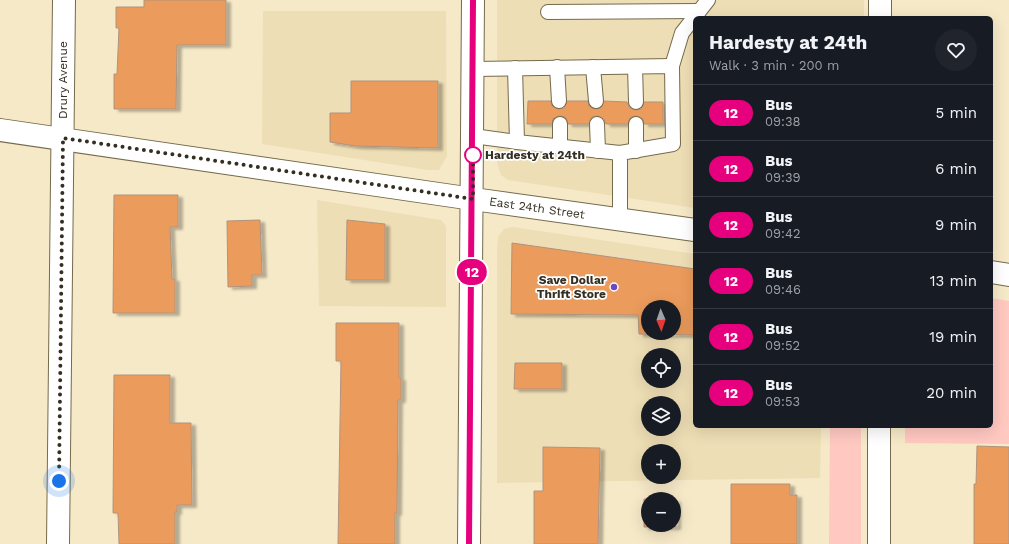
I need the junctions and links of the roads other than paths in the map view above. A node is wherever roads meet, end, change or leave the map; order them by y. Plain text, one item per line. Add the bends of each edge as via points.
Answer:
1 (64, 0) edge
2 (473, 0) edge
3 (708, 0) edge
4 (880, 0) edge
5 (699, 11) junction
6 (548, 12) dead end
7 (695, 16) edge
8 (880, 16) edge
9 (693, 19) edge
10 (672, 66) junction
11 (557, 67) junction
12 (593, 67) junction
13 (635, 67) junction
14 (516, 68) junction
15 (473, 69) junction
16 (559, 101) dead end
17 (596, 101) dead end
18 (636, 102) dead end
19 (560, 124) dead end
20 (597, 124) dead end
21 (636, 124) dead end
22 (0, 130) edge
23 (473, 136) junction
24 (63, 138) junction
25 (517, 142) junction
26 (560, 147) junction
27 (598, 151) junction
28 (636, 151) junction
29 (620, 153) junction
30 (473, 199) junction
31 (620, 220) junction
32 (693, 230) edge
33 (993, 272) edge
34 (1009, 275) edge
35 (879, 428) edge
36 (58, 544) edge
37 (469, 544) edge
38 (879, 544) edge

1 - 24 street, Drury Avenue
2 - 15 street
3 - 5 lane
4 - 8 street
5 - 6 lane
5 - 7 lane
9 - 10 lane via 682,33
10 - 13 lane
10 - 28 lane via 673,144
11 - 12 lane
11 - 14 lane
11 - 16 lane
12 - 13 lane
12 - 17 lane
13 - 18 lane
14 - 15 lane
14 - 25 lane
15 - 23 street
19 - 26 lane
20 - 27 lane
21 - 28 lane
22 - 24 street, East 24th Street
23 - 25 lane
23 - 30 street
24 - 30 street, East 24th Street
24 - 36 street, Drury Avenue
25 - 26 lane
26 - 27 lane
27 - 29 lane
28 - 29 lane
29 - 31 lane
30 - 31 street, East 24th Street
30 - 37 street
31 - 32 street, East 24th Street
33 - 34 street
35 - 38 street

